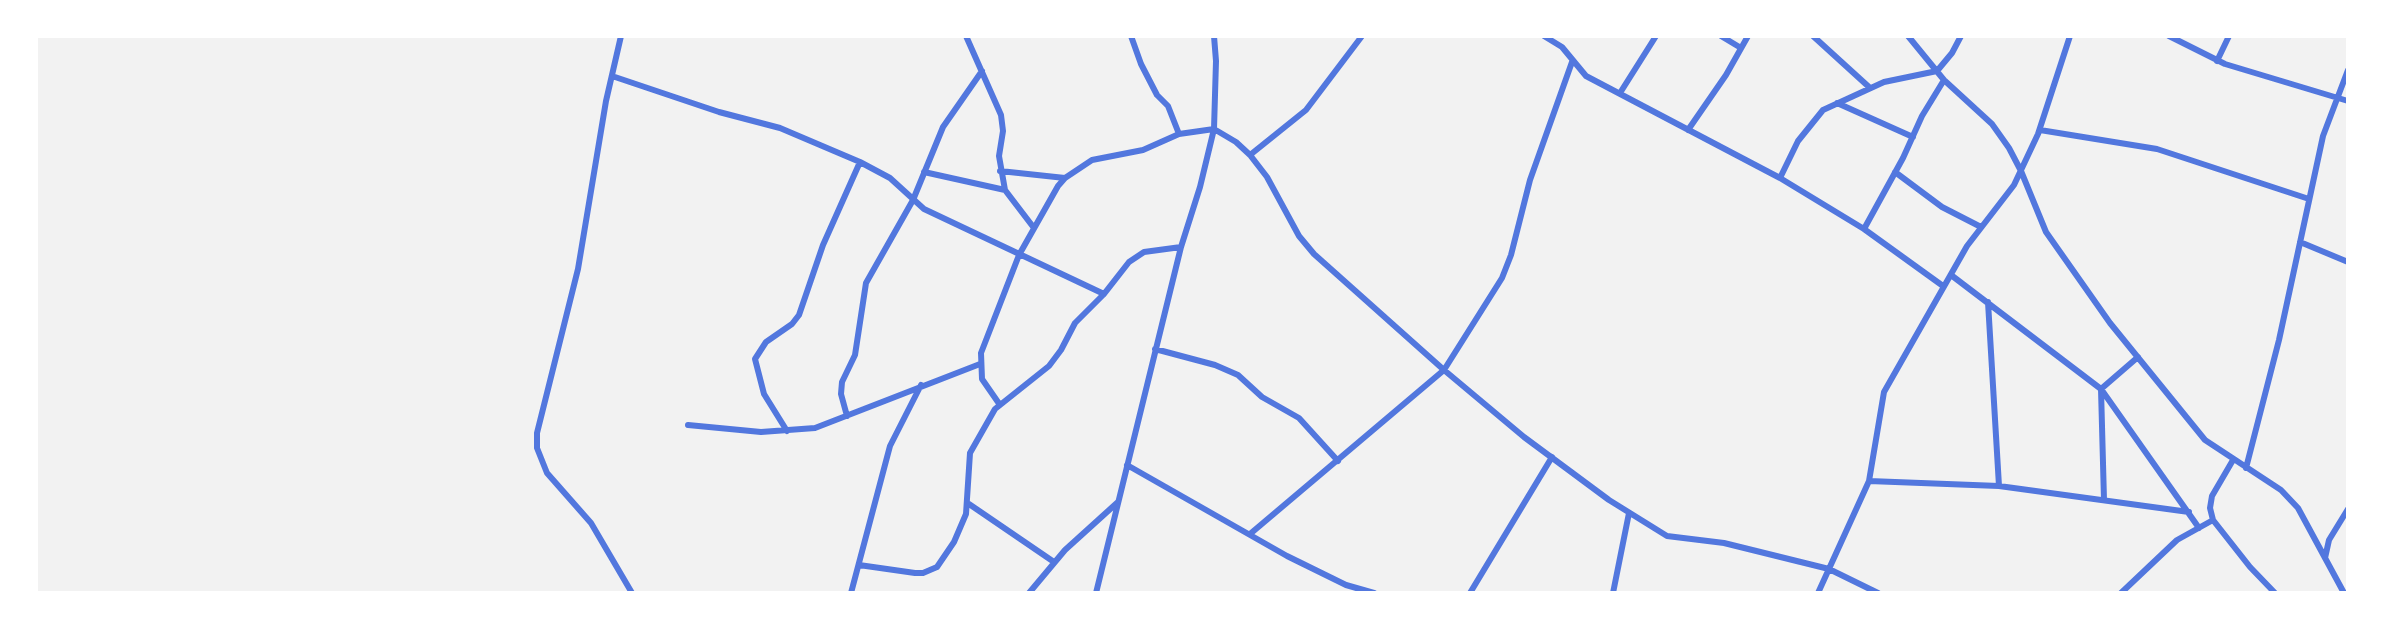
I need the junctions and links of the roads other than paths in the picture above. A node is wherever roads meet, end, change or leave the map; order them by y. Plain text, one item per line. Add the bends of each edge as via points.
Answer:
1 (621, 36) edge
2 (966, 36) edge
3 (1131, 36) edge
4 (1214, 36) edge
5 (1362, 36) edge
6 (1544, 36) edge
7 (1561, 36) edge
8 (1656, 36) edge
9 (1721, 36) edge
10 (1748, 36) edge
11 (1813, 36) edge
12 (1908, 36) edge
13 (1961, 36) edge
14 (2070, 36) edge
15 (2169, 36) edge
16 (2229, 36) edge
17 (1562, 47) junction
18 (1740, 48) junction
19 (2217, 60) junction
20 (1572, 62) junction
21 (2348, 70) edge
22 (982, 71) junction
23 (1937, 71) junction
24 (612, 76) junction
25 (1944, 80) junction
26 (1869, 87) junction
27 (1620, 93) junction
28 (2337, 97) junction
29 (2348, 101) edge
30 (1837, 103) junction
31 (1214, 129) junction
32 (1688, 130) junction
33 (2040, 130) junction
34 (1179, 135) junction
35 (1913, 137) junction
36 (1250, 155) junction
37 (860, 162) junction
38 (1000, 171) junction
39 (2021, 171) junction
40 (924, 172) junction
41 (1895, 172) junction
42 (1065, 178) junction
43 (1780, 178) junction
44 (1005, 190) junction
45 (2309, 199) junction
46 (914, 200) junction
47 (1981, 227) junction
48 (1034, 228) junction
49 (1864, 229) junction
50 (2300, 242) junction
51 (1180, 247) junction
52 (1019, 255) junction
53 (2348, 262) edge
54 (1951, 274) junction
55 (1943, 286) junction
56 (1104, 294) junction
57 (1988, 302) junction
58 (1155, 349) junction
59 (2138, 357) junction
60 (980, 364) junction
61 (1444, 370) junction
62 (922, 385) junction
63 (2102, 389) junction
64 (1000, 405) junction
65 (847, 416) junction
66 (688, 425) dead end
67 (787, 431) junction
68 (1552, 457) junction
69 (2233, 460) junction
70 (1338, 461) junction
71 (1127, 465) junction
72 (2246, 468) junction
73 (1869, 481) junction
74 (1999, 486) junction
75 (2104, 500) junction
76 (1119, 501) junction
77 (969, 504) junction
78 (2348, 508) edge
79 (2189, 512) junction
80 (1629, 513) junction
81 (2346, 516) edge
82 (2212, 519) junction
83 (2199, 528) junction
84 (1250, 534) junction
85 (2325, 558) junction
86 (1054, 562) junction
87 (859, 565) junction
88 (1829, 569) junction
89 (632, 593) edge
90 (851, 593) edge
91 (1029, 593) edge
92 (1096, 593) edge
93 (1374, 593) edge
94 (1470, 593) edge
95 (1613, 593) edge
96 (1818, 593) edge
97 (1878, 593) edge
98 (2121, 593) edge
99 (2275, 593) edge
100 (2343, 593) edge

1 - 24 street
2 - 22 street
3 - 34 street via 1141,64 1157,95 1168,106
4 - 31 street
5 - 36 street via 1306,110
6 - 17 street
7 - 17 street
8 - 27 street
9 - 18 street
10 - 18 street
11 - 26 street
12 - 23 street
13 - 23 street
14 - 33 street
15 - 19 street
16 - 19 street
17 - 20 street
18 - 32 street
19 - 28 street
20 - 27 street via 1586,76
20 - 61 street via 1530,180 1502,278
21 - 28 street
22 - 38 street via 1001,115
22 - 40 street via 944,127
23 - 25 street
23 - 26 street
24 - 37 street via 780,128
24 - 89 street via 578,269 537,440 547,473 591,523
25 - 35 street
25 - 39 street via 1992,124
26 - 30 street
27 - 32 street
28 - 29 street
28 - 45 street via 2323,136
30 - 35 street
30 - 43 street via 1822,110 1798,141
31 - 34 street
31 - 36 street
31 - 51 street
32 - 43 street
33 - 39 street
33 - 45 street via 2157,149
34 - 42 street via 1143,150 1092,160
35 - 41 street
36 - 61 street via 1314,254
37 - 46 street via 891,178
37 - 67 street via 823,245 799,315 766,342 755,359 764,394
38 - 42 street
38 - 44 street
39 - 47 street
39 - 59 street via 2046,232
40 - 44 street
40 - 46 street
41 - 47 street via 1942,207
41 - 49 street
42 - 48 street
43 - 49 street
44 - 48 street
45 - 50 street
46 - 52 street via 940,218
46 - 65 street via 866,283 855,355 842,382
47 - 54 street
48 - 52 street
49 - 55 street
50 - 53 street
50 - 72 street via 2280,340
51 - 56 street via 1144,252 1129,262
51 - 58 street
52 - 56 street
52 - 60 street
54 - 55 street
54 - 57 street
55 - 73 street via 1884,392
56 - 64 street via 1075,323 1049,366
57 - 63 street
57 - 74 street
58 - 70 street via 1238,375 1262,397 1299,418
58 - 71 street
59 - 63 street
59 - 69 street via 2205,440
60 - 62 street
60 - 64 street via 982,380
61 - 68 street
61 - 70 street
62 - 65 street
62 - 87 street via 890,446
63 - 75 street
63 - 79 street
64 - 77 street via 973,443 968,472
65 - 67 street via 815,428
66 - 67 street
68 - 80 street
68 - 94 street
69 - 72 street
69 - 82 street via 2212,496
70 - 84 street
71 - 76 street
71 - 84 street
72 - 85 street via 2281,490 2298,508
73 - 74 street
73 - 88 street
74 - 75 street
75 - 79 street
76 - 86 street
76 - 92 street
77 - 86 street
77 - 87 street via 944,560 930,571 915,573
78 - 81 street
79 - 83 street
80 - 88 street via 1666,536 1724,543
80 - 95 street
81 - 85 street via 2329,540
82 - 83 street
82 - 99 street
83 - 98 street via 2177,540
84 - 93 street via 1346,585
85 - 100 street
86 - 91 street
87 - 90 street
88 - 96 street
88 - 97 street

